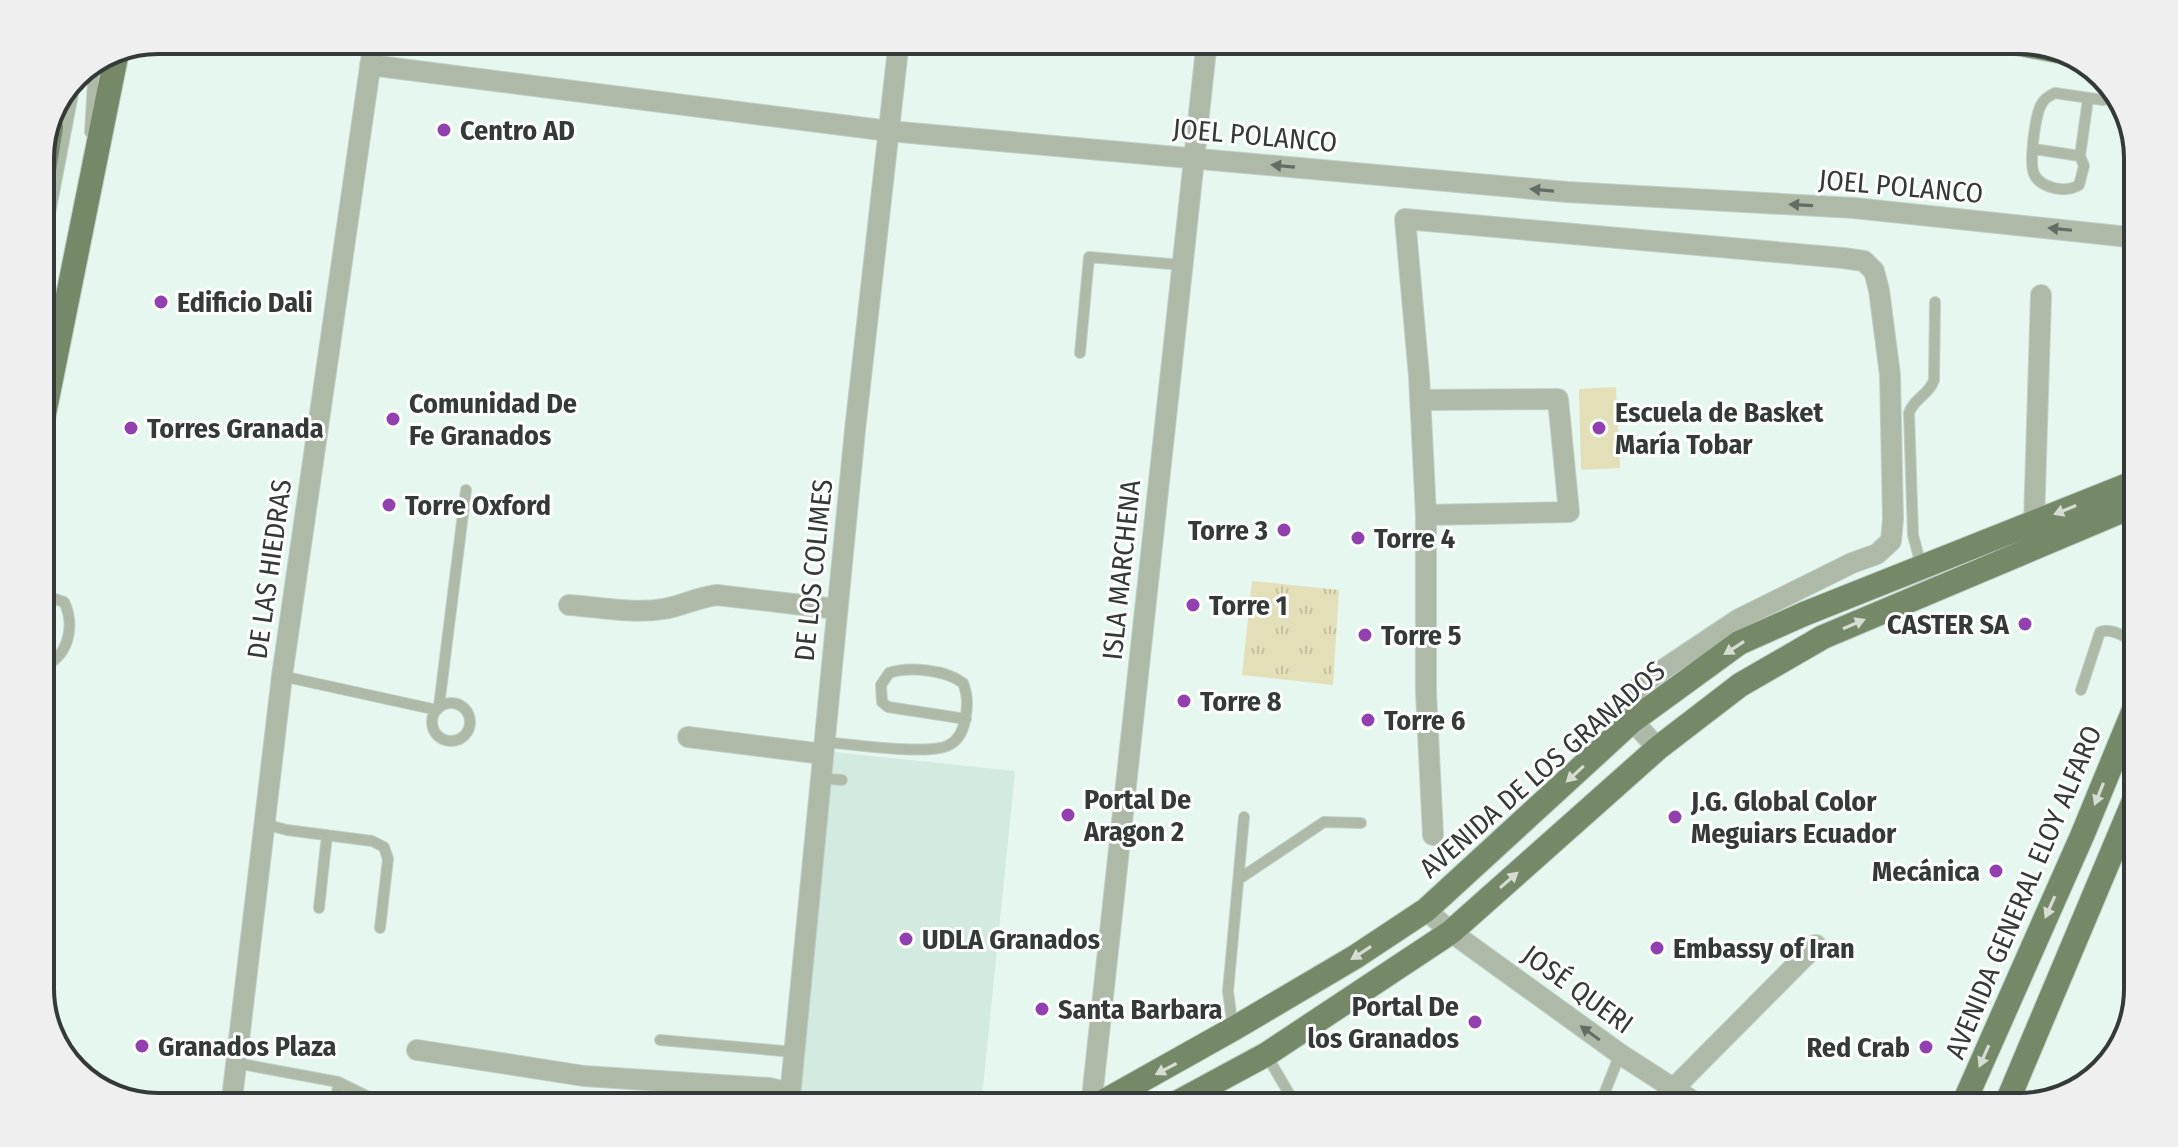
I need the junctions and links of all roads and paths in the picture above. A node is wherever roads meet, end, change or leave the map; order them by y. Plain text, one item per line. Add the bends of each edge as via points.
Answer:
1 (372, 54) edge
2 (897, 54) edge
3 (1205, 54) edge
4 (115, 64) edge
5 (370, 65) junction
6 (93, 77) edge
7 (2088, 99) junction
8 (2105, 99) edge
9 (72, 101) edge
10 (889, 131) junction
11 (2034, 149) junction
12 (2080, 156) junction
13 (1194, 158) junction
14 (54, 193) edge
15 (2124, 237) edge
16 (1182, 265) junction
17 (2041, 295) dead end
18 (1935, 302) dead end
19 (54, 307) edge
20 (1080, 353) dead end
21 (54, 365) edge
22 (1420, 400) junction
23 (2124, 487) edge
24 (466, 490) dead end
25 (2124, 510) edge
26 (1426, 515) junction
27 (2124, 521) edge
28 (2034, 523) junction
29 (1921, 567) junction
30 (54, 599) edge
31 (569, 605) dead end
32 (837, 609) junction
33 (1885, 611) junction
34 (2124, 637) edge
35 (54, 662) edge
36 (282, 676) junction
37 (2081, 690) dead end
38 (966, 719) junction
39 (1632, 721) junction
40 (2124, 733) edge
41 (688, 737) dead end
42 (824, 748) junction
43 (1658, 748) junction
44 (821, 778) junction
45 (842, 780) dead end
46 (1244, 817) dead end
47 (1361, 823) dead end
48 (264, 824) junction
49 (2124, 825) edge
50 (327, 835) junction
51 (1433, 835) dead end
52 (1239, 879) junction
53 (319, 908) dead end
54 (1426, 910) junction
55 (380, 928) dead end
56 (1451, 932) junction
57 (1816, 945) dead end
58 (2007, 1005) junction
59 (2044, 1019) junction
60 (1233, 1029) junction
61 (660, 1040) dead end
62 (417, 1050) dead end
63 (794, 1052) junction
64 (1267, 1054) junction
65 (1620, 1054) junction
66 (236, 1063) junction
67 (338, 1082) junction
68 (1673, 1089) junction
69 (233, 1093) edge
70 (337, 1093) edge
71 (359, 1093) edge
72 (777, 1093) edge
73 (790, 1093) edge
74 (1093, 1093) edge
75 (1117, 1093) edge
76 (1200, 1093) edge
77 (1289, 1093) edge
78 (1605, 1093) edge
79 (1679, 1093) edge
80 (1968, 1093) edge
81 (2011, 1093) edge

1 - 5 street, DE LAS HIEDRAS
2 - 10 street, DE LOS COLIMES
3 - 13 street, ISLA MARCHENA
4 - 21 main road
5 - 10 street, JOEL POLANCO
5 - 36 street, DE LAS HIEDRAS
6 - 19 lane via 90,138
7 - 8 lane
7 - 11 lane via 2048,95 2038,114
7 - 12 lane
9 - 14 lane
10 - 13 street, JOEL POLANCO
10 - 32 street, DE LOS COLIMES
11 - 12 lane
11 - 12 lane via 2035,177 2066,190 2079,185 2084,166
15 -> 13 street, JOEL POLANCO via 1854,208 1567,192
13 - 16 street, ISLA MARCHENA
16 - 20 lane via 1089,257
16 - 74 street, ISLA MARCHENA
17 - 28 street
18 - 29 lane via 1934,380 1909,413 1913,535
22 - 26 street
22 - 26 street via 1558,399 1569,512
22 - 39 street via 1405,219 1843,258 1864,261 1874,271 1890,375 1891,541 1877,554 1739,619 1692,648 1638,688 1632,698
23 -> 28 main road, AVENIDA DE LOS GRANADOS
24 - 36 lane via 438,708
25 - 33 main road
26 - 51 street
27 - 33 main road via 1931,605
28 - 29 main road, AVENIDA DE LOS GRANADOS
29 -> 39 main road, AVENIDA DE LOS GRANADOS via 1739,643
30 - 35 lane via 64,602 69,622 66,644
31 - 32 street via 645,611 717,595
32 - 42 street, DE LOS COLIMES
43 -> 33 main road via 1740,685 1823,637
34 - 37 lane via 2100,632
36 - 48 street, DE LAS HIEDRAS
38 - 38 lane via 967,692 958,679 897,670 883,678 880,694 888,707
38 - 42 lane via 960,736 940,749
39 - 43 street
39 -> 54 main road, AVENIDA DE LOS GRANADOS
40 -> 58 main road, AVENIDA GENERAL ELOY ALFARO
41 - 42 street
42 - 44 street, DE LOS COLIMES
56 -> 43 main road
44 - 45 lane
44 - 63 street, DE LOS COLIMES
46 - 52 lane
47 - 52 lane via 1324,822
48 - 50 lane
48 - 66 street, DE LAS HIEDRAS
49 - 59 main road
50 - 53 lane
50 - 55 lane via 384,847 388,859
52 - 60 lane via 1228,991
54 - 56 street, JOSÉ QUERI
54 -> 60 main road, AVENIDA DE LOS GRANADOS
56 - 64 main road
65 -> 56 street, JOSÉ QUERI
57 - 68 street
58 - 59 main road via 2018,1026
58 -> 80 main road, AVENIDA GENERAL ELOY ALFARO
59 - 81 main road
60 -> 75 main road, AVENIDA DE LOS GRANADOS
61 - 63 lane
62 - 72 street via 584,1076 769,1088
63 - 73 street, DE LOS COLIMES
64 - 76 main road
64 - 77 lane
65 - 68 street, JOSÉ QUERI
65 - 78 lane
66 - 67 lane
66 - 69 street, DE LAS HIEDRAS
67 - 70 lane
67 - 71 lane
68 - 79 street, JOSÉ QUERI

